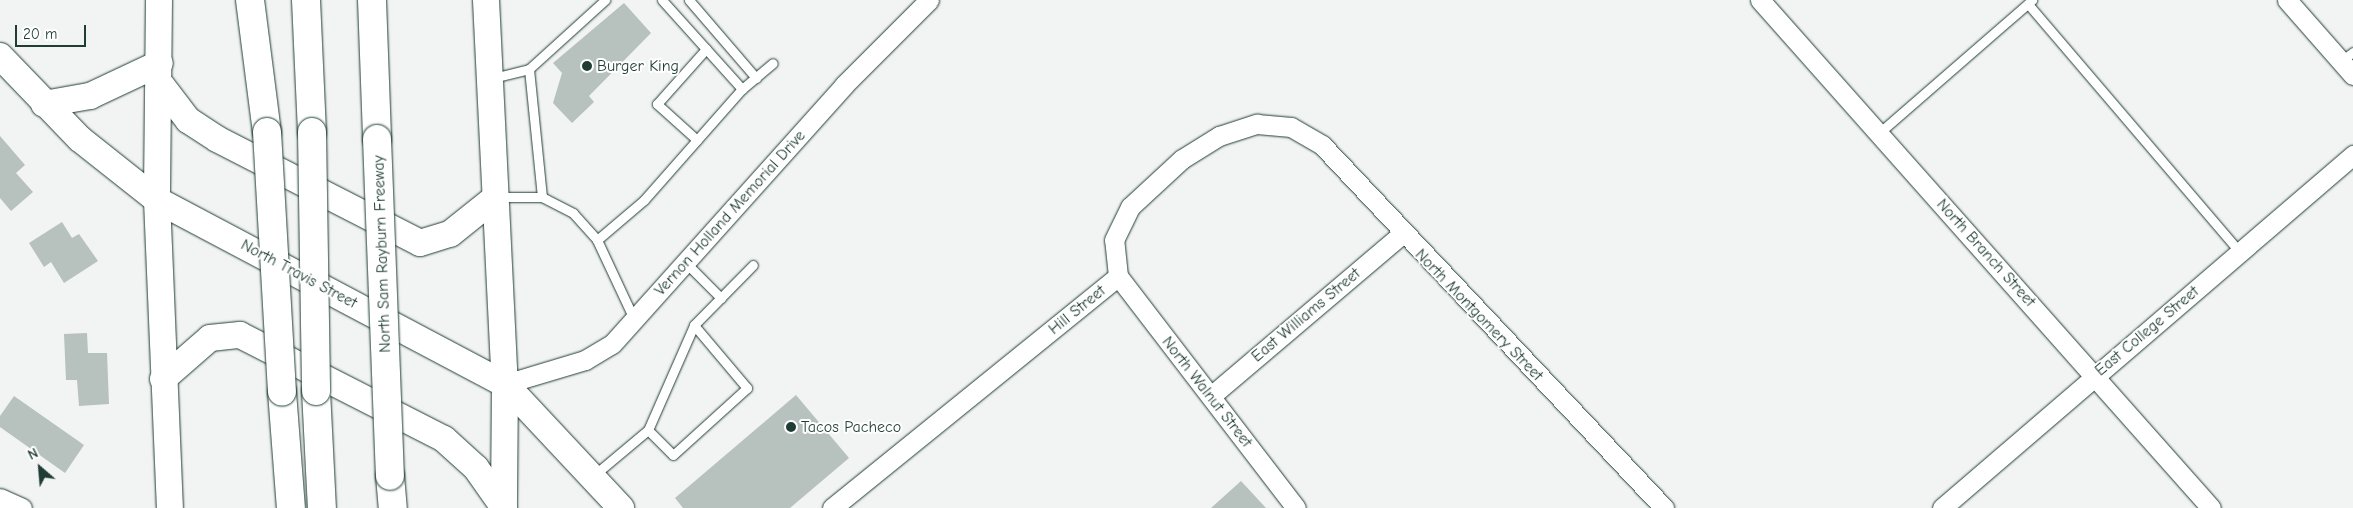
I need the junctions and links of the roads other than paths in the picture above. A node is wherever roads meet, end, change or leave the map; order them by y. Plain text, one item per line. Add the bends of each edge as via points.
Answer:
1 (159, 0) edge
2 (250, 0) edge
3 (306, 0) edge
4 (486, 0) edge
5 (605, 0) edge
6 (662, 0) edge
7 (689, 0) edge
8 (929, 0) edge
9 (1760, 0) edge
10 (2287, 0) edge
11 (2030, 2) edge
12 (374, 4) edge
13 (706, 48) junction
14 (1, 61) edge
15 (773, 63) dead end
16 (2349, 63) edge
17 (529, 69) junction
18 (161, 74) junction
19 (490, 78) junction
20 (756, 78) junction
21 (742, 89) junction
22 (44, 104) junction
23 (1291, 127) joint
24 (1879, 133) junction
25 (697, 140) junction
26 (2353, 155) edge
27 (496, 197) junction
28 (542, 197) junction
29 (157, 200) junction
30 (1402, 234) junction
31 (597, 240) junction
32 (2240, 252) junction
33 (685, 262) junction
34 (753, 265) dead end
35 (1118, 276) junction
36 (721, 298) junction
37 (634, 320) junction
38 (694, 325) junction
39 (2095, 375) junction
40 (163, 379) junction
41 (505, 384) junction
42 (1211, 396) junction
43 (648, 430) junction
44 (593, 476) junction
45 (0, 498) edge
46 (22, 508) edge
47 (170, 508) edge
48 (291, 508) edge
49 (322, 508) edge
50 (394, 508) edge
51 (504, 508) edge
52 (620, 508) edge
53 (832, 508) edge
54 (1296, 508) edge
55 (1664, 508) edge
56 (1942, 508) edge
57 (2211, 508) edge

1 - 18 main road
2 - 48 highway, bridge via 267,132
3 - 49 highway, bridge
4 - 19 main road
5 - 17 lane
6 - 13 lane
7 - 20 lane
8 - 33 street, Vernon Holland Memorial Drive via 844,85
9 - 24 street, North Branch Street
10 - 16 street
11 - 24 lane
11 - 32 lane
12 - 50 highway, North Sam Rayburn Freeway, bridge via 390,476
13 - 21 lane
13 - 25 lane via 657,104
14 - 22 main road, North Travis Street
15 - 20 lane
17 - 19 lane
17 - 28 lane
18 - 22 main road via 90,96
18 - 27 main road via 188,120 216,139 420,243 450,234
18 - 29 main road
19 - 27 main road
20 - 21 lane
21 - 25 lane
22 - 29 main road, North Travis Street via 80,139
23 - 30 street, North Montgomery Street via 1322,145
23 - 35 street, Hill Street via 1257,124 1219,136 1182,159 1130,207 1114,240
24 - 39 street, North Branch Street
25 - 31 lane via 644,200
26 - 32 street, East College Street
27 - 28 lane
27 - 41 main road
28 - 31 lane via 573,213
29 - 40 main road
29 - 41 main road, North Travis Street
30 - 42 street, East Williams Street
30 - 55 street, North Montgomery Street
31 - 37 lane
32 - 39 street, East College Street
33 - 36 lane
33 - 37 street, Vernon Holland Memorial Drive
34 - 36 lane
35 - 42 street, North Walnut Street
35 - 53 street, Hill Street
36 - 38 lane
37 - 41 street, Vernon Holland Memorial Drive via 612,344 585,360
38 - 43 lane
38 - 43 lane via 747,388 672,455
39 - 56 street, East College Street
39 - 57 street, North Branch Street
40 - 47 main road
40 - 51 main road via 210,338 240,334 444,439 476,468
41 - 44 main road, North Travis Street
41 - 51 main road
42 - 54 street, North Walnut Street
43 - 44 lane
44 - 52 main road, North Travis Street
45 - 46 street

